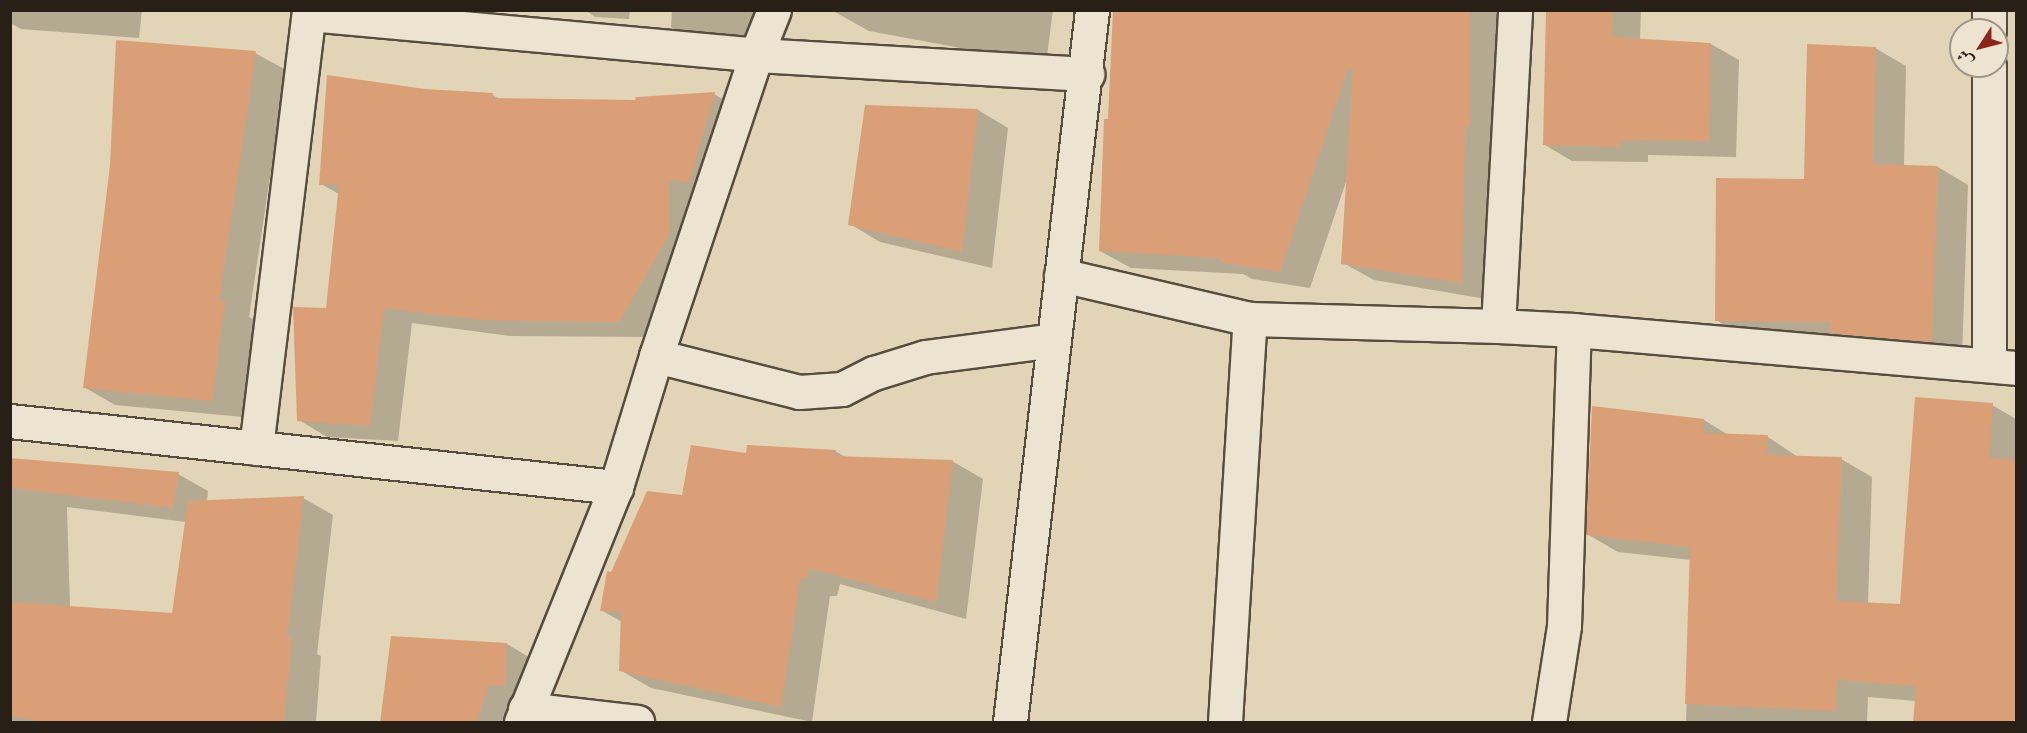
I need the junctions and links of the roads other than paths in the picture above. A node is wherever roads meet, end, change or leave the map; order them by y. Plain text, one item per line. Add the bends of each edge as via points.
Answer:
1 (774, 10) edge
2 (1092, 10) edge
3 (1515, 10) edge
4 (309, 12) edge
5 (756, 55) junction
6 (1087, 74) junction
7 (1990, 78) edge
8 (2003, 207) edge
9 (1061, 275) junction
10 (1250, 318) junction
11 (1498, 326) junction
12 (1574, 330) junction
13 (1054, 340) junction
14 (656, 356) junction
15 (2002, 367) edge
16 (10, 421) edge
17 (256, 447) junction
18 (616, 487) junction
19 (523, 716) edge
20 (637, 723) edge
21 (1010, 723) edge
22 (1225, 723) edge
23 (1548, 723) edge

1 - 5 street
2 - 6 street
3 - 11 street
4 - 5 street
4 - 17 street
5 - 6 street
5 - 14 street
6 - 9 street
7 - 8 street
8 - 15 street
9 - 10 street
9 - 13 street
10 - 11 street
10 - 22 street
11 - 12 street
12 - 15 street
12 - 23 street via 1564,626
13 - 14 street via 926,357 874,373 842,389 799,392
13 - 21 street
14 - 18 street
16 - 17 street
17 - 18 street
18 - 19 street
19 - 20 street

